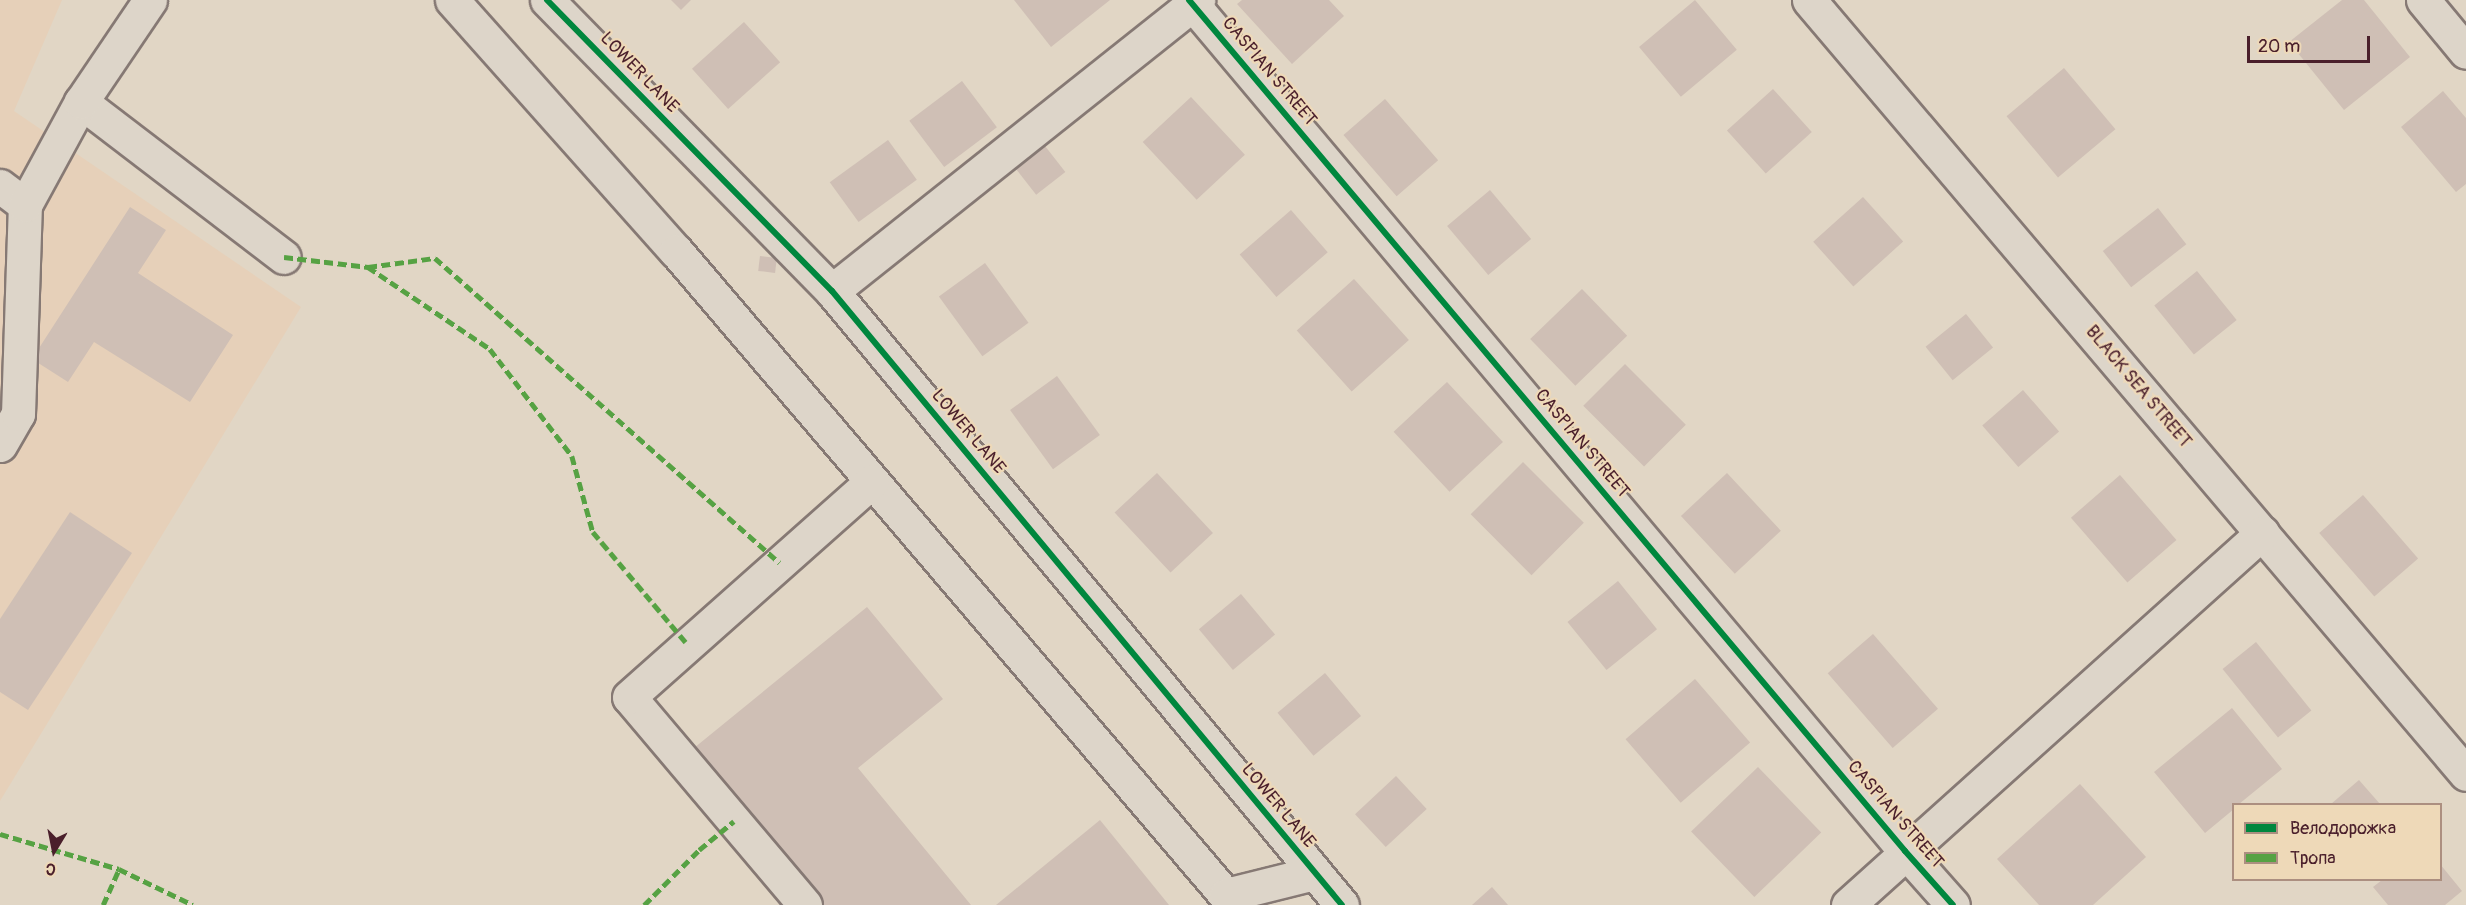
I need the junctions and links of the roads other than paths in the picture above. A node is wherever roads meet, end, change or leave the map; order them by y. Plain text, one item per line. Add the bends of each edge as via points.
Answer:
1 (150, 0) edge
2 (452, 0) edge
3 (547, 0) edge
4 (1809, 0) edge
5 (2423, 0) edge
6 (1194, 1) edge
7 (2466, 52) edge
8 (81, 102) junction
9 (12, 196) edge
10 (284, 257) dead end
11 (832, 291) junction
12 (0, 445) edge
13 (872, 481) junction
14 (2262, 533) junction
15 (2466, 774) edge
16 (1905, 851) junction
17 (1314, 873) junction
18 (1230, 900) edge
19 (806, 905) edge
20 (1342, 905) edge
21 (1848, 905) edge
22 (1953, 905) edge

1 - 8 street
2 - 13 street via 676,250
3 - 11 street, LOWER LANE
4 - 14 street, BLACK SEA STREET
5 - 7 street
6 - 11 street
6 - 16 street, CASPIAN STREET
8 - 9 street
8 - 10 street
9 - 12 street via 18,414
11 - 17 street, LOWER LANE
13 - 18 street
13 - 19 street via 629,698
14 - 15 street, BLACK SEA STREET
14 - 16 street
16 - 21 street
16 - 22 street, CASPIAN STREET
17 - 18 street
17 - 20 street, LOWER LANE

